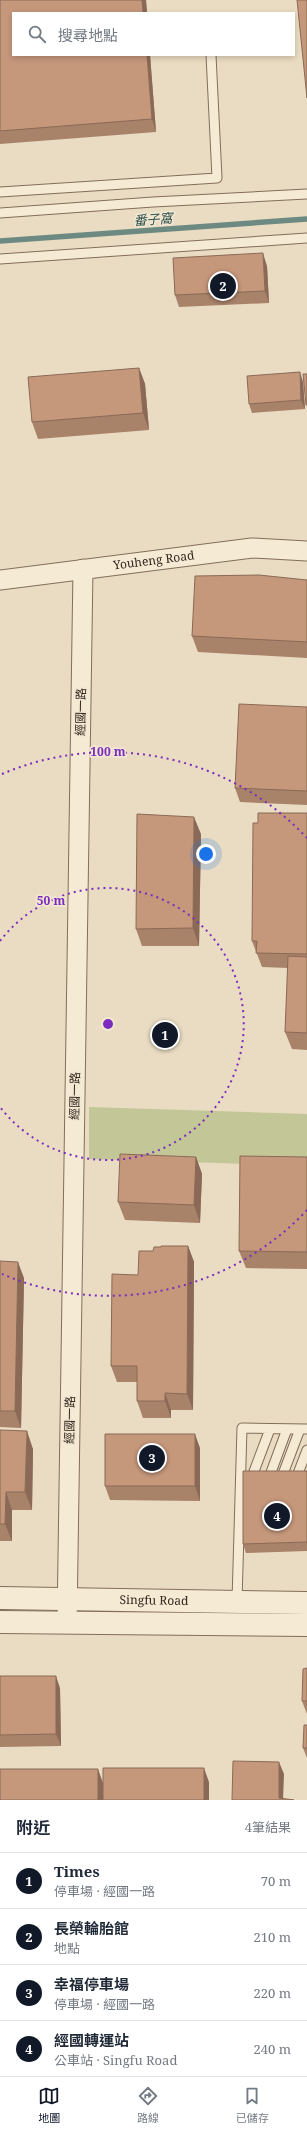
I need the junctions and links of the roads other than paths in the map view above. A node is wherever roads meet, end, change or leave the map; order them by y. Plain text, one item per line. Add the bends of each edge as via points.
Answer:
1 (211, 56) edge
2 (0, 192) edge
3 (307, 194) edge
4 (0, 213) edge
5 (307, 238) edge
6 (0, 259) edge
7 (307, 551) edge
8 (83, 569) junction
9 (0, 580) edge
10 (270, 1429) junction
11 (287, 1429) junction
12 (304, 1429) edge
13 (307, 1450) edge
14 (253, 1474) edge
15 (283, 1474) edge
16 (270, 1475) edge
17 (297, 1476) edge
18 (0, 1598) edge
19 (68, 1599) junction
20 (237, 1601) junction
21 (307, 1603) edge
22 (0, 1622) edge
23 (67, 1622) junction
24 (307, 1625) edge

1 - 2 lane via 217,178
3 - 4 lane
5 - 6 lane
7 - 8 street, Youheng Road via 252,548
8 - 9 street, Youheng Road
8 - 19 street, 經國一路
10 - 11 lane
10 - 14 lane
10 - 20 lane via 242,1428
11 - 12 lane
11 - 16 lane
12 - 15 lane
13 - 17 lane
18 - 19 street, Singfu Road
19 - 20 street, Singfu Road
19 - 23 street, 經國一路
20 - 21 street, Singfu Road
22 - 23 street, Singfu Road
23 - 24 street, Singfu Road

